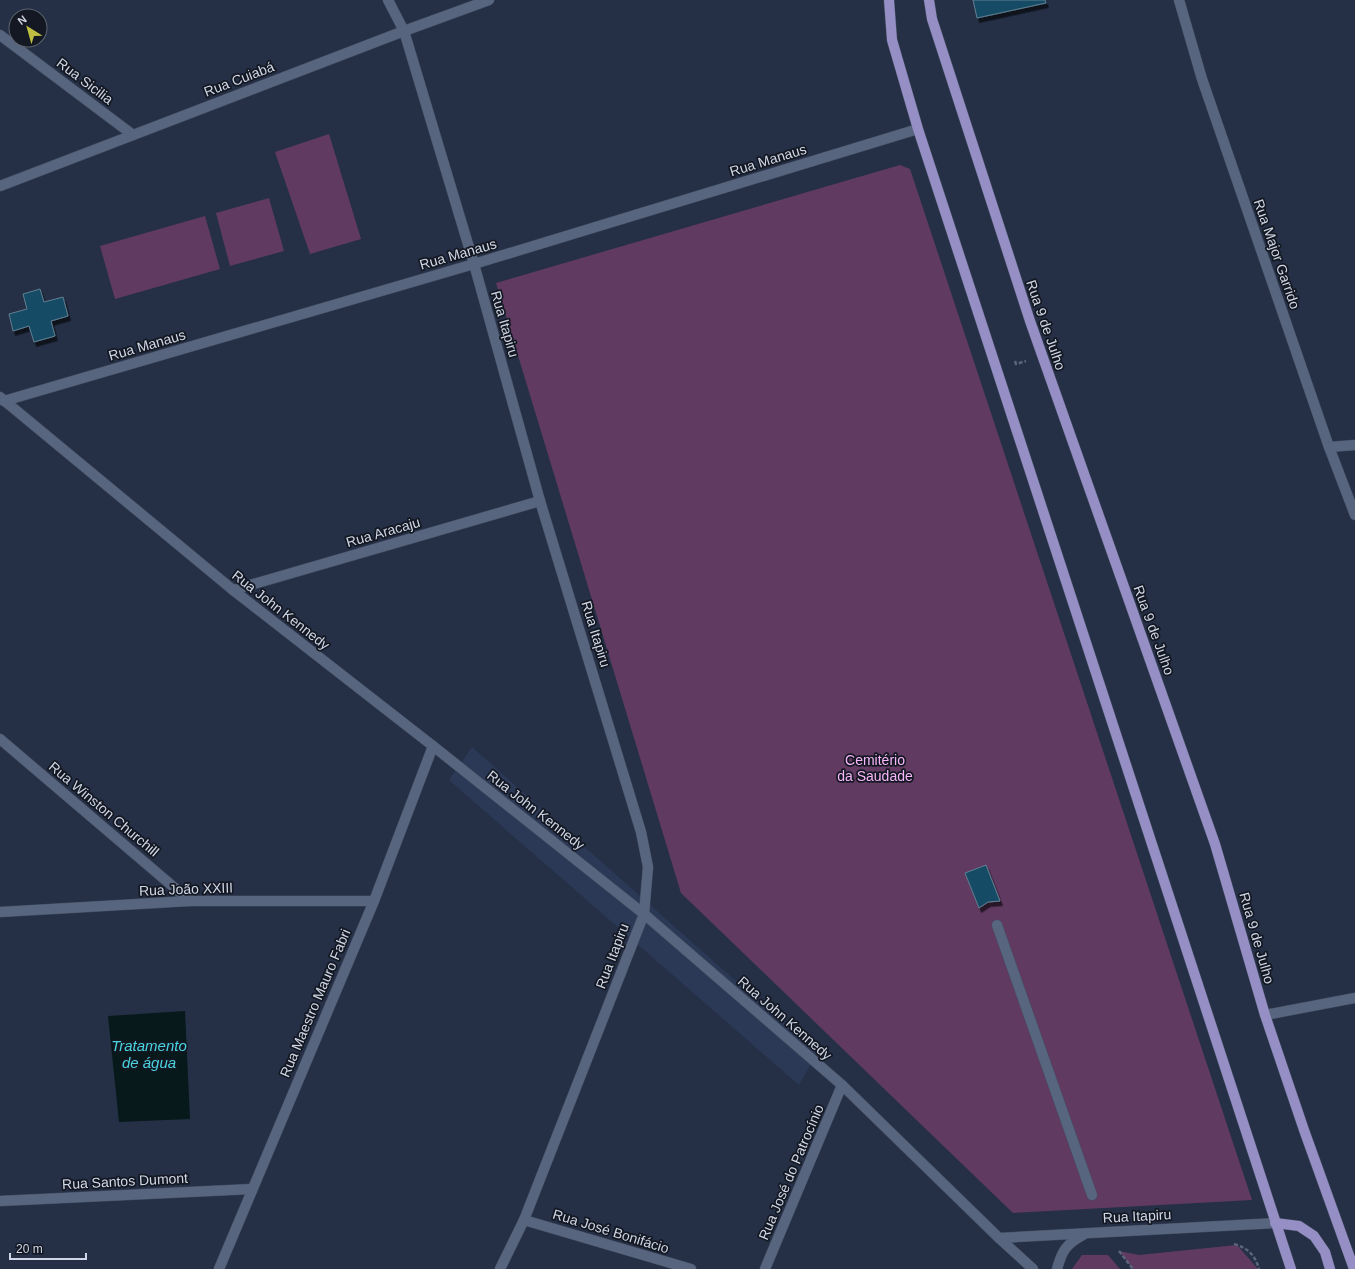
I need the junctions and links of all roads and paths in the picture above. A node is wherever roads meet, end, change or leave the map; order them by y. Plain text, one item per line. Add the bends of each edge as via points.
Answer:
1 (388, 0) edge
2 (489, 0) edge
3 (889, 0) edge
4 (929, 0) edge
5 (1179, 0) edge
6 (404, 31) junction
7 (0, 35) edge
8 (918, 129) junction
9 (133, 135) junction
10 (0, 186) edge
11 (474, 264) junction
12 (1024, 354) dead end
13 (1014, 357) dead end
14 (2, 399) edge
15 (1355, 445) edge
16 (1329, 447) junction
17 (540, 501) junction
18 (1355, 515) edge
19 (233, 590) junction
20 (0, 739) edge
21 (433, 746) junction
22 (190, 901) junction
23 (374, 901) junction
24 (0, 912) edge
25 (644, 914) junction
26 (997, 925) dead end
27 (1355, 998) edge
28 (1266, 1014) junction
29 (842, 1085) junction
30 (252, 1189) junction
31 (1092, 1195) dead end
32 (0, 1201) edge
33 (524, 1220) junction
34 (1275, 1223) junction
35 (1086, 1233) junction
36 (999, 1238) junction
37 (1230, 1243) dead end
38 (1127, 1250) dead end
39 (219, 1269) edge
40 (500, 1269) edge
41 (691, 1269) edge
42 (766, 1269) edge
43 (1033, 1269) edge
44 (1057, 1269) edge
45 (1134, 1269) edge
46 (1259, 1269) edge
47 (1291, 1269) edge
48 (1330, 1269) edge
49 (1354, 1269) edge

1 - 6 street, Rua Itapiru
2 - 6 street, Rua Cuiabá
3 - 8 main road via 892,40
4 - 28 main road, Rua 9 de Julho via 935,27 1030,321 1215,844
5 - 16 street, Rua Major Garrido via 1202,79
6 - 9 street, Rua Cuiabá
6 - 11 street, Rua Itapiru
7 - 9 street, Rua Sicilia
8 - 11 street, Rua Manaus
8 - 34 main road
9 - 10 street, Rua Cuiabá
11 - 14 street, Rua Manaus
11 - 17 street, Rua Itapiru
12 - 13 path via 1026,360 1016,364
14 - 19 street, Rua John Kennedy
15 - 16 street
16 - 18 street, Rua Major Garrido
17 - 19 street, Rua Aracaju
17 - 25 street, Rua Itapiru via 641,832 648,868
19 - 21 street, Rua John Kennedy
20 - 22 street, Rua Winston Churchill
21 - 23 street, Rua Maestro Mauro Fabri
21 - 25 street, Rua John Kennedy
22 - 23 street, Rua João XXIII
22 - 24 street, Rua João XXIII
23 - 30 street, Rua Maestro Mauro Fabri
25 - 29 street, Rua John Kennedy
25 - 33 street, Rua Itapiru
26 - 31 street
27 - 28 street
28 - 49 main road, Rua 9 de Julho
29 - 36 street, Rua John Kennedy
29 - 42 street, Rua José do Patrocínio
30 - 32 street, Rua Santos Dumont
30 - 39 street, Rua Maestro Mauro Fabri
33 - 40 street, Rua Itapiru
33 - 41 street, Rua José Bonifácio
34 - 35 street, Rua Itapiru
34 - 47 main road
34 - 48 main road via 1299,1226 1314,1236 1325,1252
35 - 36 street, Rua Itapiru
35 - 44 street via 1071,1241 1063,1252
36 - 43 street, Rua John Kennedy
37 - 46 path via 1246,1248 1254,1257
38 - 45 path via 1119,1250

